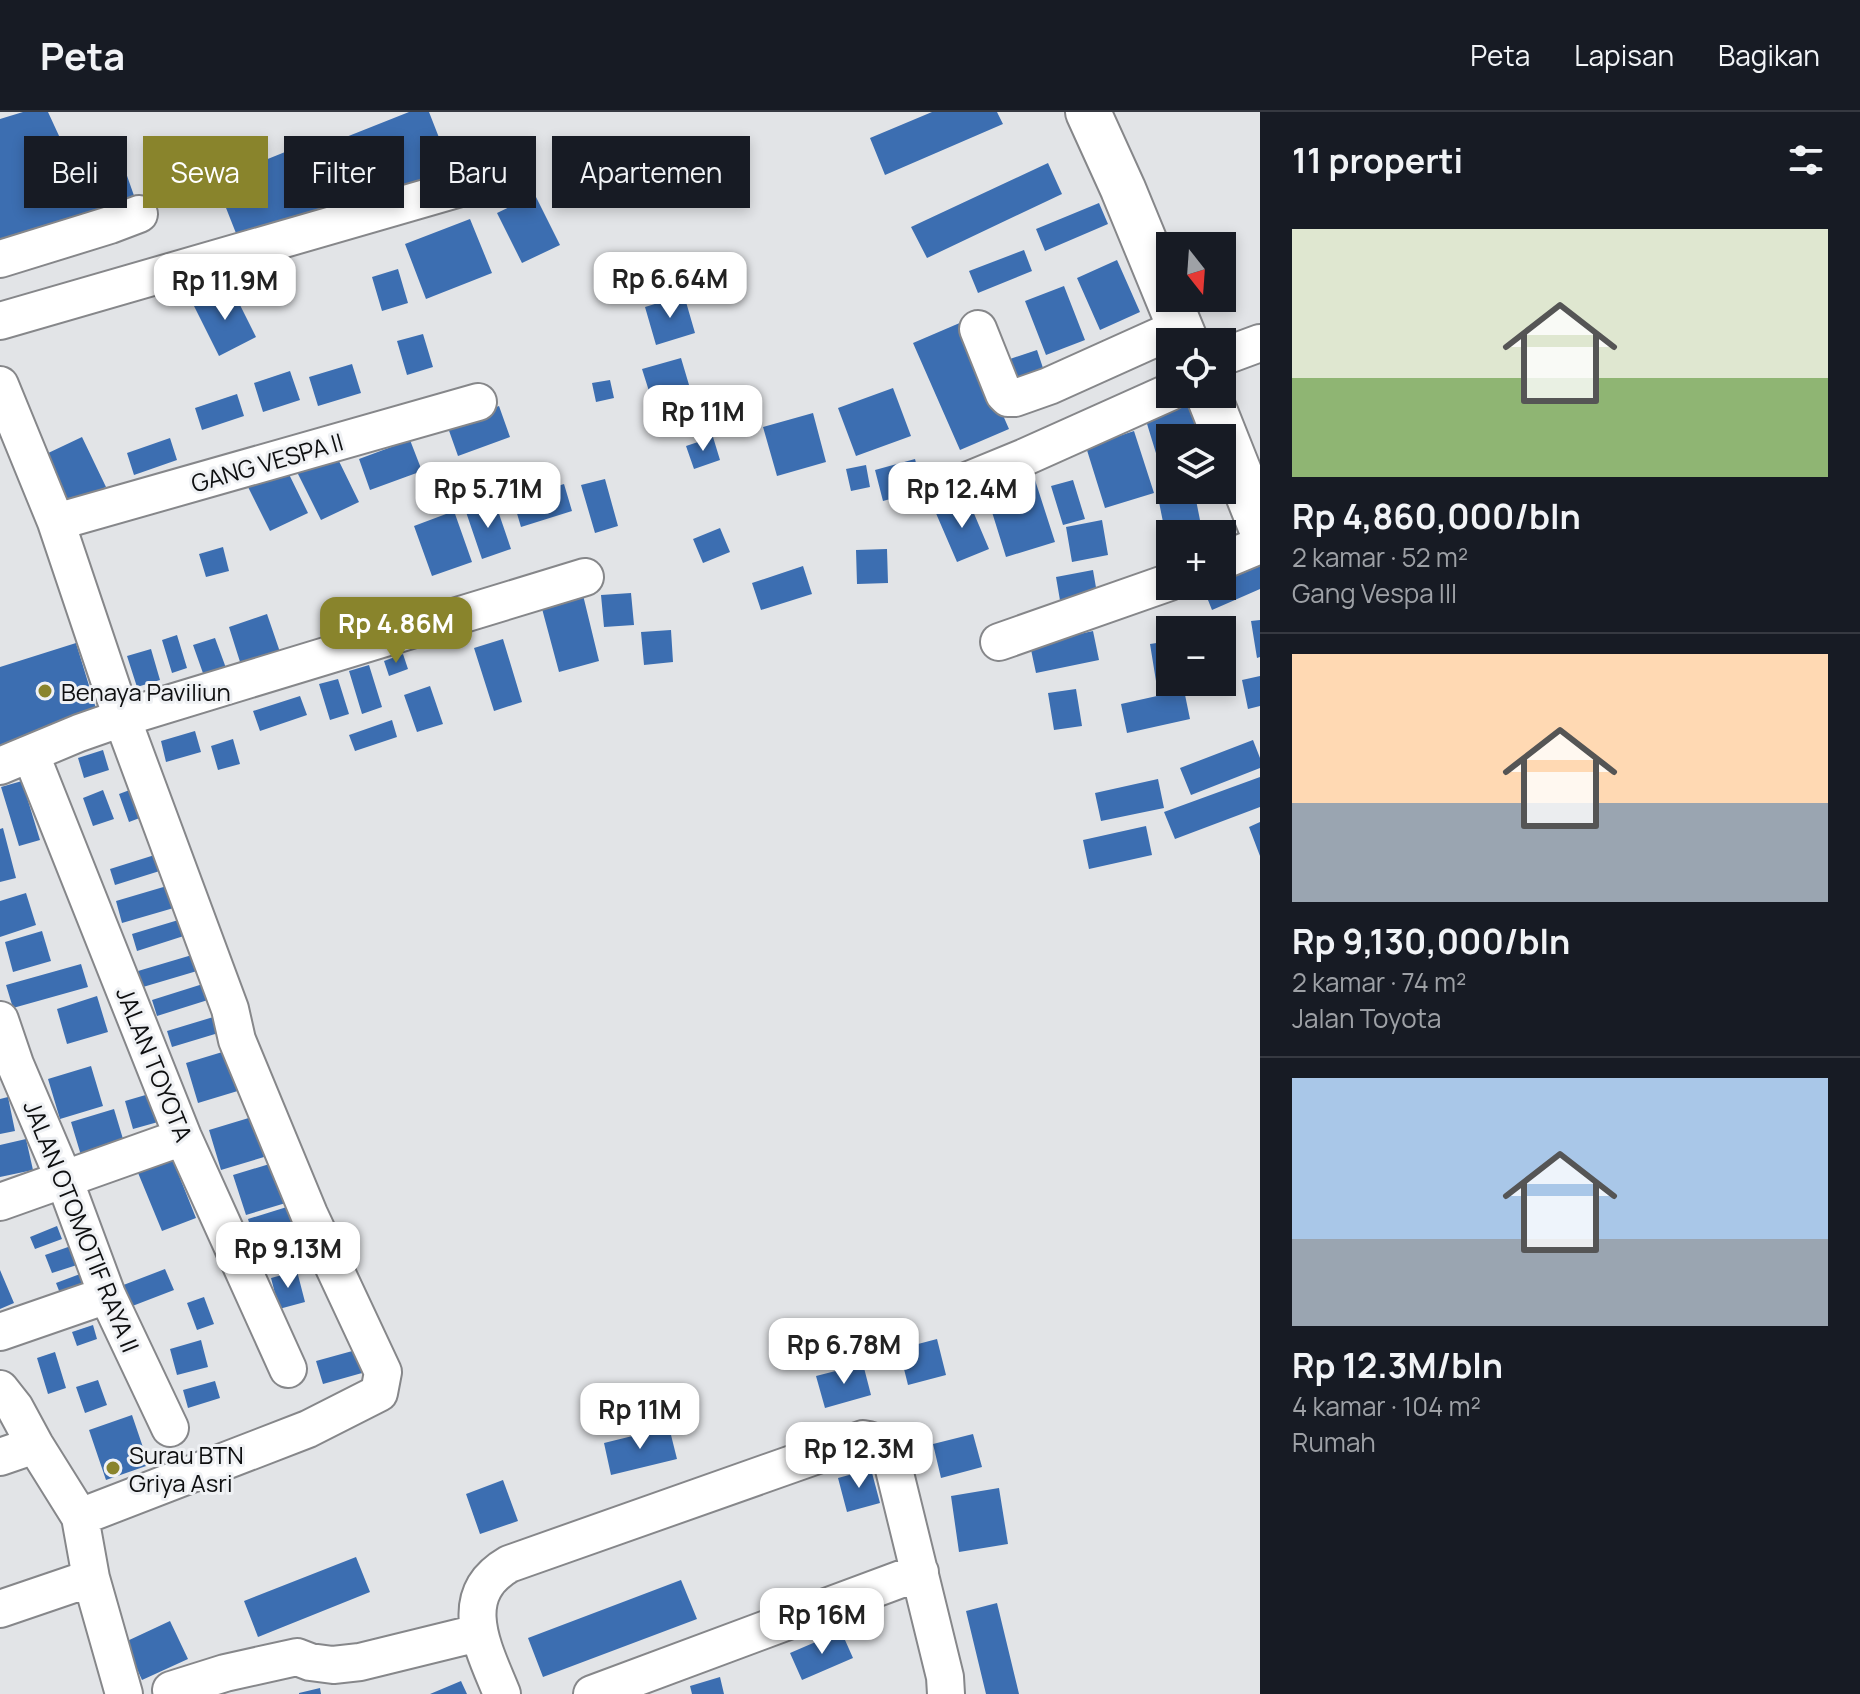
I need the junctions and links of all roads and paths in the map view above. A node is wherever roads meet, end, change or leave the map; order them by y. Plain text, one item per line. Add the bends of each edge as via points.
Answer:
1 (1088, 112) edge
2 (420, 200) edge
3 (139, 214) dead end
4 (0, 259) edge
5 (0, 321) edge
6 (1180, 328) edge
7 (978, 329) dead end
8 (1260, 343) edge
9 (1156, 345) edge
10 (1236, 352) edge
11 (0, 385) edge
12 (1156, 398) edge
13 (478, 402) dead end
14 (1214, 408) edge
15 (940, 492) dead end
16 (56, 522) junction
17 (1260, 525) edge
18 (1260, 545) edge
19 (1236, 555) edge
20 (585, 577) dead end
21 (1156, 587) edge
22 (999, 642) dead end
23 (122, 718) junction
24 (15, 761) edge
25 (0, 1020) edge
26 (8, 1067) edge
27 (183, 1137) junction
28 (64, 1179) junction
29 (0, 1202) edge
30 (107, 1295) junction
31 (0, 1332) edge
32 (288, 1369) dead end
33 (0, 1389) edge
34 (170, 1428) dead end
35 (35, 1445) junction
36 (0, 1457) edge
37 (80, 1517) junction
38 (920, 1572) junction
39 (91, 1578) junction
40 (0, 1609) edge
41 (478, 1633) junction
42 (171, 1690) dead end
43 (124, 1694) edge
44 (502, 1694) edge
45 (592, 1694) edge
46 (946, 1694) edge

1 - 6 highway
2 - 5 street
3 - 4 street
7 - 9 street via 1008,398
8 - 10 street
11 - 16 street
12 - 15 street
13 - 16 street, GANG VESPA II
14 - 17 highway
16 - 23 street
18 - 19 street
20 - 23 street, JALAN TOYOTA
21 - 22 street
23 - 24 street, JALAN TOYOTA
23 - 37 street via 237,1040 309,1214 383,1372 379,1393 308,1429
24 - 27 street, JALAN TOYOTA
25 - 26 street, JALAN OTOMOTIF RAYA II
26 - 28 street, JALAN OTOMOTIF RAYA II
27 - 28 street
27 - 32 street, JALAN TOYOTA
28 - 29 street
28 - 30 street, JALAN OTOMOTIF RAYA II
30 - 31 street
30 - 34 street, JALAN OTOMOTIF RAYA II
33 - 35 street
35 - 36 street
35 - 37 street
37 - 39 street
38 - 41 street via 891,1457 882,1445 863,1439 509,1564 485,1584
38 - 45 street
38 - 46 street
39 - 40 street
39 - 43 street
41 - 42 street via 360,1662 333,1665 297,1657
41 - 44 street

